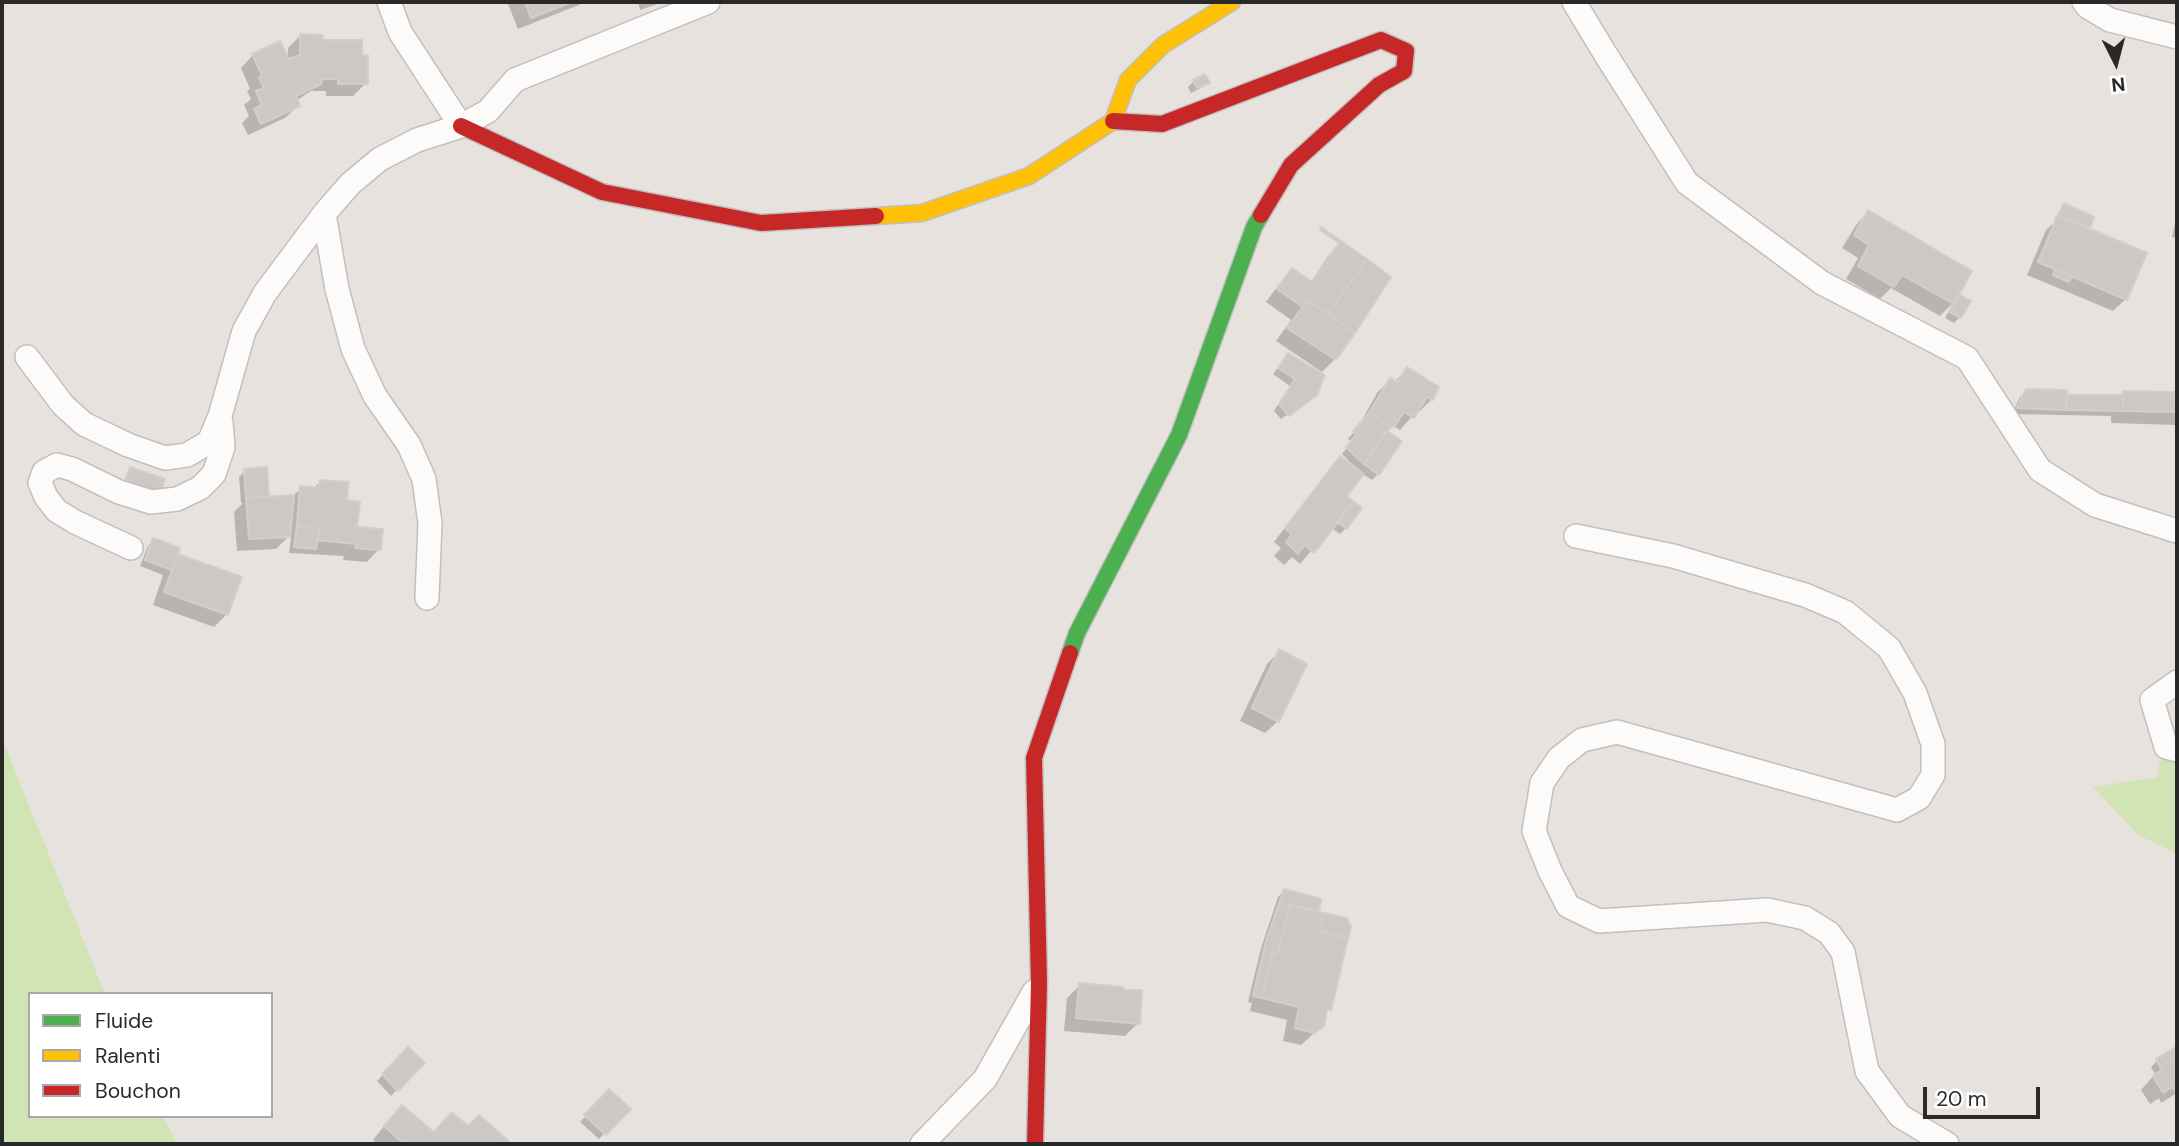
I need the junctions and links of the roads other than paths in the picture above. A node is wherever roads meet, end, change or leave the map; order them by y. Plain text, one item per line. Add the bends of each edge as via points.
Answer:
1 (389, 2) edge
2 (708, 2) edge
3 (1232, 2) edge
4 (1574, 2) edge
5 (2084, 2) edge
6 (2177, 37) edge
7 (1113, 121) junction
8 (461, 126) junction
9 (324, 214) junction
10 (27, 357) dead end
11 (220, 416) junction
12 (2177, 531) edge
13 (1576, 536) dead end
14 (131, 548) dead end
15 (427, 598) dead end
16 (2177, 682) edge
17 (2177, 750) edge
18 (1040, 983) junction
19 (922, 1144) edge
20 (1035, 1144) edge
21 (1947, 1144) edge

1 - 8 lane via 400,32
2 - 8 lane via 515,80 488,111
3 - 7 street via 1163,45 1128,80
4 - 12 lane via 1687,183 1822,283 1967,358 2040,470 2095,505
5 - 6 lane via 2110,20
7 - 8 street via 1030,176 922,213 761,223 602,192
7 - 18 street via 1162,124 1381,40 1406,51 1404,71 1379,85 1291,165 1254,227 1178,435 1077,633 1034,758
8 - 9 lane via 417,140 380,159
9 - 11 lane via 265,293 244,331
9 - 15 lane via 353,349 424,479 430,523
10 - 11 lane via 63,405 84,424 165,458 187,456 209,442
11 - 14 lane via 223,447 214,474 200,488 177,499 151,502 57,465 44,472 40,483 57,511
13 - 21 lane via 1673,556 1805,596 1845,612 1889,648 1915,693 1933,744 1933,775 1919,798 1897,810 1617,732 1583,740 1559,758 1542,783 1534,831 1568,906 1599,921 1767,910 1805,918 1829,933 1843,951 1867,1071 1900,1116
16 - 17 lane via 2152,700 2166,747
18 - 19 lane via 985,1079
18 - 20 street

